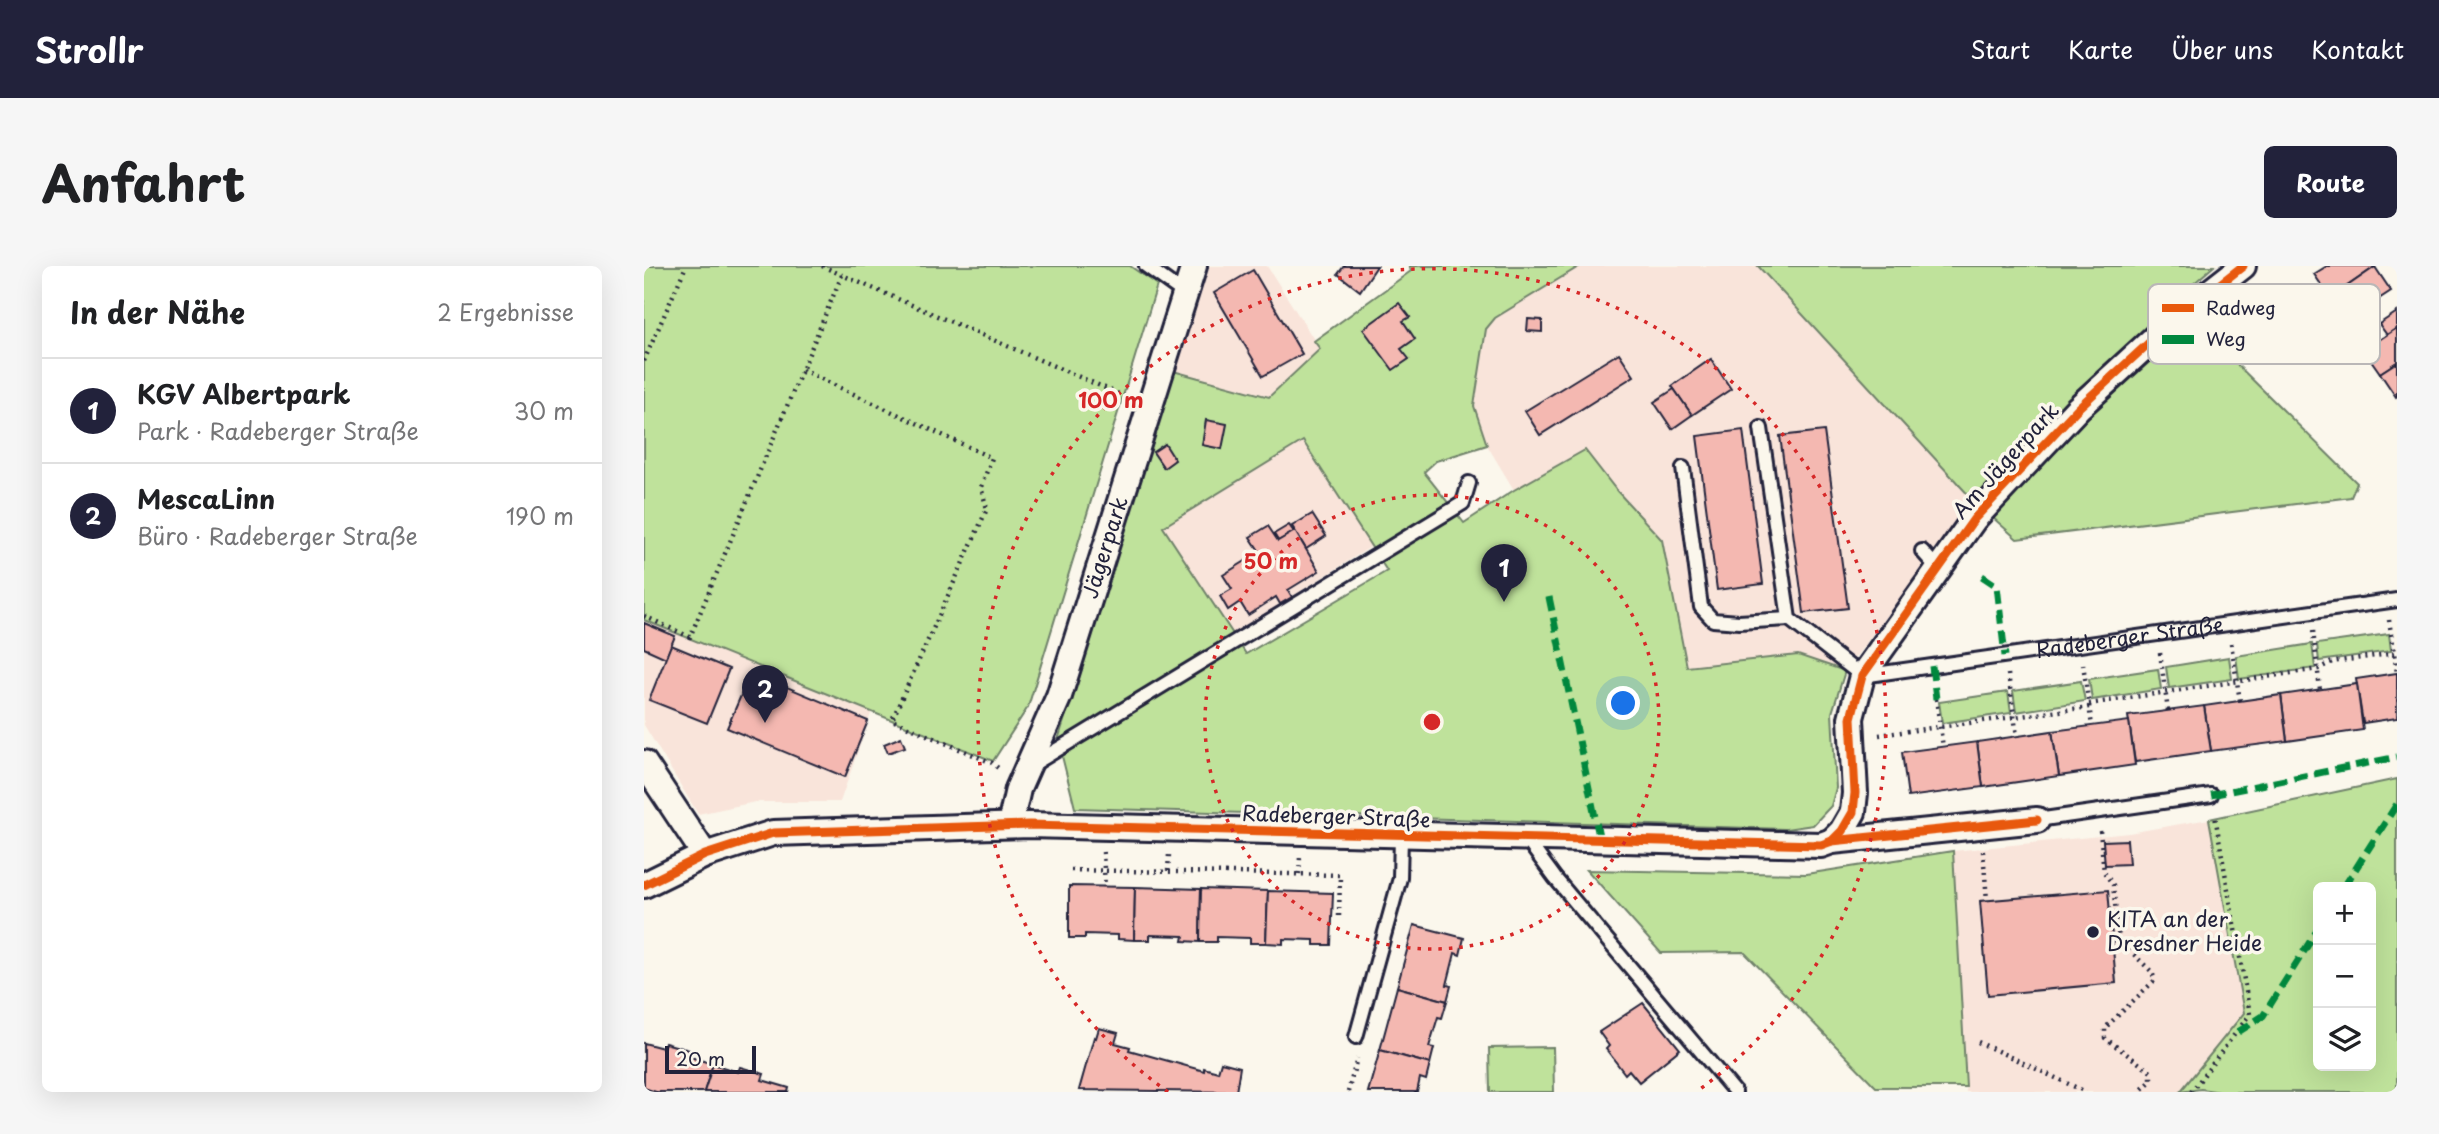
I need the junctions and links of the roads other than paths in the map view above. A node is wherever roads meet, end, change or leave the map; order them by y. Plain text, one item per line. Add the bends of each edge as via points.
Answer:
1 (1146, 266) edge
2 (1194, 266) edge
3 (2243, 266) edge
4 (2220, 284) edge
5 (1185, 294) junction
6 (2148, 344) edge
7 (1761, 428) dead end
8 (1683, 468) dead end
9 (1469, 483) dead end
10 (2391, 601) edge
11 (1789, 619) junction
12 (1862, 676) junction
13 (644, 763) edge
14 (1023, 777) junction
15 (2211, 795) road end
16 (2036, 820) joint
17 (1010, 825) junction
18 (1401, 836) junction
19 (1528, 840) junction
20 (1832, 841) junction
21 (705, 855) junction
22 (644, 885) edge
23 (1356, 1037) road end
24 (1735, 1092) edge

1 - 5 lane
2 - 5 street, Jägerpark
3 - 4 street, Am Jägerpark
5 - 14 street, Jägerpark via 1059,696
6 - 12 street, Am Jägerpark via 2078,408 1930,560
7 - 11 lane
8 - 11 lane via 1701,607 1713,620
9 - 14 lane via 1463,503
10 - 12 lane, Radeberger Straße
11 - 12 lane
12 - 20 street, Am Jägerpark via 1852,718 1853,812
13 - 21 street
14 - 17 street, Jägerpark
15 - 16 lane
16 - 20 street, Radeberger Straße
17 - 18 street, Radeberger Straße
17 - 21 street, Radeberger Straße via 773,832
18 - 19 street, Radeberger Straße
18 - 23 lane via 1400,878
19 - 20 street, Radeberger Straße via 1821,845
19 - 24 lane
21 - 22 street, Radeberger Straße

